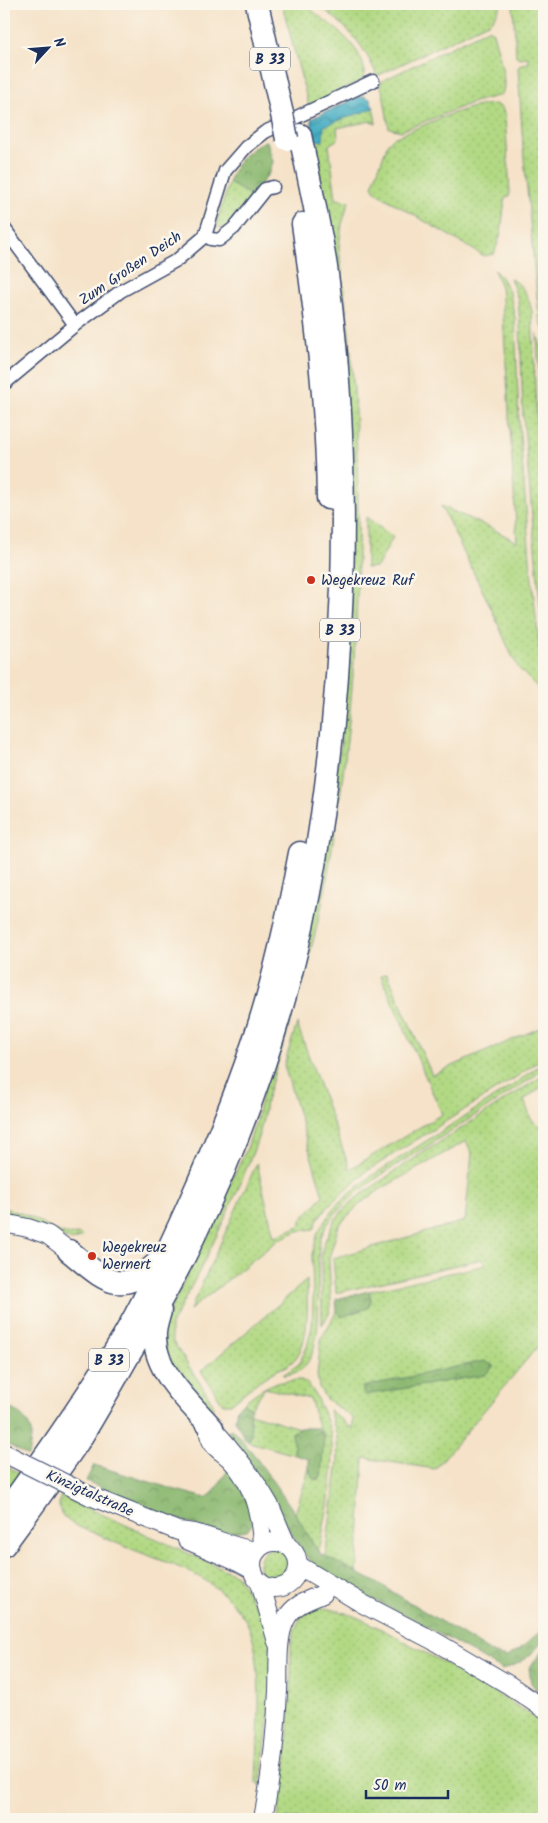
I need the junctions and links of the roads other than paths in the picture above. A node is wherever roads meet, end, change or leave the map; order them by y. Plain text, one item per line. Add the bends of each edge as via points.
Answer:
1 (257, 4) edge
2 (271, 4) edge
3 (372, 81) dead end
4 (289, 112) junction
5 (294, 137) junction
6 (273, 187) dead end
7 (4, 228) edge
8 (204, 236) junction
9 (75, 325) junction
10 (4, 384) edge
11 (8, 1224) edge
12 (69, 1251) joint
13 (167, 1253) junction
14 (162, 1299) junction
15 (212, 1428) junction
16 (4, 1453) edge
17 (4, 1514) edge
18 (260, 1517) junction
19 (178, 1530) junction
20 (232, 1544) junction
21 (4, 1545) edge
22 (287, 1545) junction
23 (259, 1549) junction
24 (298, 1565) junction
25 (256, 1576) junction
26 (287, 1584) junction
27 (322, 1594) junction
28 (363, 1604) junction
29 (282, 1625) junction
30 (279, 1652) junction
31 (544, 1709) edge
32 (263, 1819) edge

1 - 4 highway, B 33
2 - 4 highway, B 33
3 - 8 street, Zum Großen Deich via 265,132 246,146 226,171
4 - 5 highway, B 33, bridge
5 - 13 highway, B 33 via 312,289 328,494 326,653 318,734 308,816 276,964 259,1024 211,1155
5 - 14 highway, B 33 via 326,266 342,439 340,644 331,749 313,868 290,976 245,1118 190,1246
6 - 8 street, Zum Großen Deich via 265,189 234,228 219,240
7 - 9 street
8 - 9 street, Zum Großen Deich via 177,260 122,291
9 - 10 street, Zum Großen Deich
11 - 12 street via 48,1235
12 - 13 highway via 100,1276 116,1283 129,1282 148,1273
13 - 17 highway, B 33 via 124,1335 68,1425
14 - 15 highway, B 33 via 154,1337 158,1358 172,1381
14 - 21 highway, B 33 via 79,1440
15 - 18 street via 210,1434 214,1447 240,1472
15 - 22 street via 254,1480
16 - 19 street, Kinzigtalstraße, bridge via 90,1496
18 - 20 street via 257,1528 249,1537
18 - 23 street
19 - 20 street, Kinzigtalstraße via 193,1531
19 - 25 street, Kinzigtalstraße via 188,1541 240,1563
20 - 23 street, Kinzigtalstraße via 246,1550
22 - 23 street via 274,1542
22 - 24 street via 295,1554
23 - 25 street via 253,1557
24 - 26 street via 297,1572
24 - 28 street
25 - 26 street via 272,1588
25 - 30 street via 270,1612
26 - 27 street
26 - 29 street via 282,1599
27 - 28 street
27 - 29 street via 301,1603
28 - 31 street via 436,1642
29 - 30 street
30 - 32 street via 275,1727

